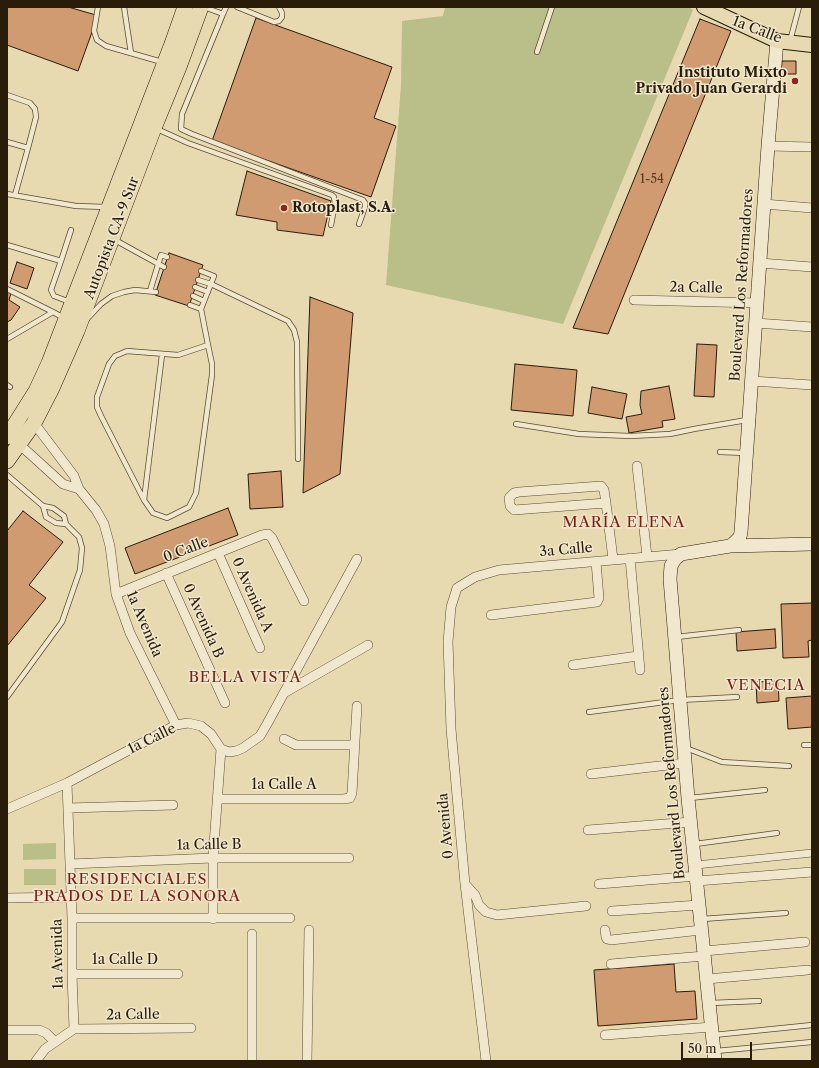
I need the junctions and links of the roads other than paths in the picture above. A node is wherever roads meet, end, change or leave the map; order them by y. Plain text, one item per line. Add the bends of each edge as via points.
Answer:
1 (98, 7) edge
2 (124, 7) edge
3 (184, 7) edge
4 (202, 7) edge
5 (226, 7) edge
6 (237, 7) edge
7 (279, 7) edge
8 (552, 7) edge
9 (704, 7) edge
10 (799, 7) edge
11 (223, 14) junction
12 (783, 42) junction
13 (812, 45) edge
14 (537, 52) dead end
15 (131, 54) junction
16 (164, 63) junction
17 (7, 96) edge
18 (154, 128) junction
19 (7, 142) edge
20 (768, 146) junction
21 (812, 147) edge
22 (28, 148) junction
23 (7, 194) edge
24 (14, 196) junction
25 (764, 204) junction
26 (108, 207) junction
27 (812, 208) edge
28 (359, 224) dead end
29 (330, 225) dead end
30 (70, 230) dead end
31 (111, 238) junction
32 (7, 245) edge
33 (167, 257) dead end
34 (61, 260) junction
35 (760, 263) junction
36 (158, 264) junction
37 (164, 267) dead end
38 (812, 268) edge
39 (201, 271) dead end
40 (155, 273) junction
41 (161, 275) dead end
42 (198, 280) dead end
43 (153, 282) junction
44 (159, 284) dead end
45 (211, 284) junction
46 (195, 287) dead end
47 (7, 289) edge
48 (150, 291) junction
49 (156, 292) dead end
50 (208, 292) junction
51 (193, 296) dead end
52 (634, 300) dead end
53 (204, 301) junction
54 (72, 302) junction
55 (757, 303) junction
56 (190, 305) dead end
57 (201, 310) junction
58 (59, 315) junction
59 (756, 324) junction
60 (812, 327) edge
61 (77, 331) junction
62 (7, 339) edge
63 (208, 345) junction
64 (162, 354) junction
65 (752, 381) junction
66 (812, 385) edge
67 (749, 420) junction
68 (34, 424) junction
69 (516, 424) dead end
70 (13, 441) edge
71 (720, 452) dead end
72 (747, 453) junction
73 (298, 459) dead end
74 (7, 461) edge
75 (637, 466) dead end
76 (7, 475) edge
77 (79, 489) junction
78 (144, 500) junction
79 (606, 503) junction
80 (43, 506) junction
81 (66, 524) junction
82 (741, 532) junction
83 (812, 544) edge
84 (753, 545) junction
85 (730, 546) junction
86 (218, 553) junction
87 (681, 554) junction
88 (647, 556) junction
89 (630, 558) junction
90 (358, 559) dead end
91 (613, 559) junction
92 (596, 562) junction
93 (166, 573) junction
94 (457, 588) joint
95 (116, 594) junction
96 (304, 601) dead end
97 (491, 615) dead end
98 (739, 630) dead end
99 (674, 637) junction
100 (368, 645) dead end
101 (260, 648) dead end
102 (638, 656) junction
103 (573, 664) dead end
104 (640, 670) dead end
105 (284, 693) junction
106 (7, 697) edge
107 (736, 697) dead end
108 (680, 700) junction
109 (224, 703) dead end
110 (358, 706) dead end
111 (589, 712) dead end
112 (176, 726) junction
113 (284, 739) dead end
114 (812, 744) edge
115 (354, 745) junction
116 (804, 745) dead end
117 (684, 748) junction
118 (221, 749) junction
119 (685, 763) junction
120 (789, 766) dead end
121 (591, 774) dead end
122 (67, 783) junction
123 (765, 790) dead end
124 (688, 798) junction
125 (218, 799) junction
126 (173, 805) dead end
127 (68, 808) junction
128 (7, 809) edge
129 (691, 822) junction
130 (588, 830) dead end
131 (777, 833) dead end
132 (693, 844) junction
133 (812, 853) edge
134 (213, 858) junction
135 (349, 858) dead end
136 (70, 864) junction
137 (812, 872) edge
138 (696, 874) junction
139 (466, 884) junction
140 (599, 884) dead end
141 (71, 897) junction
142 (7, 898) edge
143 (699, 905) junction
144 (586, 906) dead end
145 (612, 911) dead end
146 (786, 913) dead end
147 (72, 918) junction
148 (290, 918) dead end
149 (212, 919) junction
150 (701, 924) junction
151 (309, 930) dead end
152 (605, 930) dead end
153 (252, 934) dead end
154 (805, 942) dead end
155 (704, 954) junction
156 (611, 964) dead end
157 (808, 970) dead end
158 (72, 974) junction
159 (178, 974) dead end
160 (707, 979) junction
161 (759, 1001) dead end
162 (709, 1003) junction
163 (812, 1025) edge
164 (191, 1028) dead end
165 (74, 1029) junction
166 (7, 1030) edge
167 (712, 1031) junction
168 (605, 1035) dead end
169 (55, 1042) junction
170 (812, 1042) edge
171 (715, 1056) edge
172 (36, 1061) edge
173 (252, 1061) edge
174 (307, 1061) edge
175 (486, 1061) edge

1 - 15 lane via 94,31 97,40 106,46
2 - 15 lane
3 - 16 highway, Autopista CA-9 Sur
4 - 11 lane
4 - 18 highway, Autopista CA-9 Sur
5 - 11 lane
6 - 7 lane via 274,22 282,17
8 - 14 lane
9 - 12 main road, 1a Calle
10 - 12 lane
11 - 28 lane via 182,114 181,129 363,200 365,207
12 - 13 main road, 1a Calle
12 - 20 main road, Boulevard Los Reformadores
15 - 16 lane
16 - 26 highway, Autopista CA-9 Sur
17 - 22 lane via 30,103 35,109 36,117
18 - 29 lane via 188,143 332,195 335,204
18 - 31 highway, Autopista CA-9 Sur
19 - 22 lane
20 - 21 street
20 - 25 main road, Boulevard Los Reformadores
22 - 24 lane
23 - 24 lane
24 - 26 lane via 76,206
25 - 27 street
25 - 35 main road, Boulevard Los Reformadores
26 - 54 highway, Autopista CA-9 Sur
30 - 34 lane
31 - 36 lane
31 - 61 highway, Autopista CA-9 Sur
32 - 34 lane
33 - 36 lane via 161,255
34 - 54 lane via 51,290 54,296
35 - 38 street
35 - 55 main road, Boulevard Los Reformadores
36 - 37 lane
36 - 40 lane
39 - 45 lane via 214,276
40 - 41 lane
40 - 43 lane
42 - 45 lane
43 - 44 lane
43 - 48 lane
45 - 50 lane
45 - 73 lane via 288,321 294,330 297,342
46 - 50 lane
47 - 58 lane
48 - 49 lane
48 - 61 lane via 135,290 112,296
50 - 53 lane
51 - 53 lane
52 - 55 street, 2a Calle
53 - 57 lane
54 - 58 highway, Autopista CA-9 Sur
55 - 59 main road, Boulevard Los Reformadores
56 - 57 lane
57 - 63 lane
58 - 62 lane
58 - 70 highway, Autopista CA-9 Sur via 49,362
59 - 60 street
59 - 65 main road, Boulevard Los Reformadores
61 - 68 highway, Autopista CA-9 Sur
63 - 64 lane via 178,355
63 - 78 lane via 212,375 196,493 189,507 167,518 153,513
64 - 78 lane
64 - 78 lane via 127,351 115,356 109,364 97,397 97,407 101,416
65 - 66 street
65 - 67 main road, Boulevard Los Reformadores
67 - 69 lane via 670,434 631,436 578,434
67 - 72 main road, Boulevard Los Reformadores
68 - 70 highway, Autopista CA-9 Sur
68 - 77 street, 1a Avenida via 74,476
70 - 74 highway, Autopista CA-9 Sur
70 - 77 street, 1a Avenida via 64,484
71 - 72 lane
72 - 82 main road, Boulevard Los Reformadores
75 - 88 street
76 - 80 lane
77 - 95 street, 1a Avenida via 104,524 110,546
79 - 79 street via 514,510 510,506 509,498 519,492 597,485 604,490
79 - 91 street
80 - 81 lane via 53,508 64,516
80 - 81 lane via 46,517 56,523
81 - 106 lane via 79,537 82,548 80,570 62,622
82 - 84 main road
82 - 85 main road
83 - 84 main road
84 - 85 main road
85 - 87 main road
86 - 93 street, 0 Calle
86 - 96 street, 0 Calle via 268,534
86 - 101 street, 0 Avenida A
87 - 88 street, 3a Calle
87 - 99 main road, Boulevard Los Reformadores via 671,566
88 - 89 street, 3a Calle
89 - 91 street, 3a Calle
89 - 102 street
90 - 105 street
91 - 92 street, 3a Calle
92 - 94 street, 3a Calle via 499,570 475,577
92 - 97 street via 599,598 597,602
93 - 95 street, 0 Calle
93 - 109 street, 0 Avenida B
94 - 139 street, 0 Avenida via 451,607 448,642 451,729
95 - 112 street, 1a Avenida via 130,633
98 - 99 lane
99 - 108 main road, Boulevard Los Reformadores
100 - 105 street
102 - 103 street
102 - 104 street
105 - 118 street via 260,736 236,751
107 - 108 lane
108 - 111 lane
108 - 117 main road, Boulevard Los Reformadores
110 - 115 street
112 - 118 street, 1a Calle via 188,723 201,726 212,734
112 - 122 street, 1a Calle
113 - 115 street via 296,744
114 - 116 lane
115 - 125 street, 1a Calle A via 350,798
117 - 119 main road, Boulevard Los Reformadores
117 - 120 lane via 722,762
118 - 125 street
119 - 121 street
119 - 124 main road, Boulevard Los Reformadores
122 - 127 street, 1a Avenida
122 - 128 street, 1a Calle
123 - 124 lane
124 - 129 main road, Boulevard Los Reformadores
125 - 134 street
126 - 127 street
127 - 136 street, 1a Avenida
129 - 130 street
129 - 132 main road, Boulevard Los Reformadores
131 - 132 lane
132 - 138 main road, Boulevard Los Reformadores
133 - 138 street
134 - 135 street, 1a Calle B
134 - 136 street, 1a Calle B
134 - 149 street
136 - 141 street, 1a Avenida
137 - 138 street
138 - 140 street
138 - 143 main road, Boulevard Los Reformadores
139 - 144 street via 486,912 497,915
139 - 175 street, 0 Avenida
141 - 142 street
141 - 147 street, 1a Avenida
143 - 145 street
143 - 150 main road, Boulevard Los Reformadores
146 - 150 lane
147 - 149 street
147 - 158 street, 1a Avenida
148 - 149 street
150 - 152 street via 611,940 607,939
150 - 155 main road, Boulevard Los Reformadores
151 - 174 street
153 - 173 street
154 - 155 street
155 - 156 street
155 - 160 main road, Boulevard Los Reformadores
157 - 160 street
158 - 159 street, 1a Calle D
158 - 165 street, 1a Avenida
160 - 162 main road, Boulevard Los Reformadores
161 - 162 lane
162 - 167 main road, Boulevard Los Reformadores
163 - 167 lane
164 - 165 street, 2a Calle
165 - 169 street
166 - 169 street via 39,1030
167 - 168 street
167 - 171 main road, Boulevard Los Reformadores
169 - 172 street via 45,1049
170 - 171 lane

